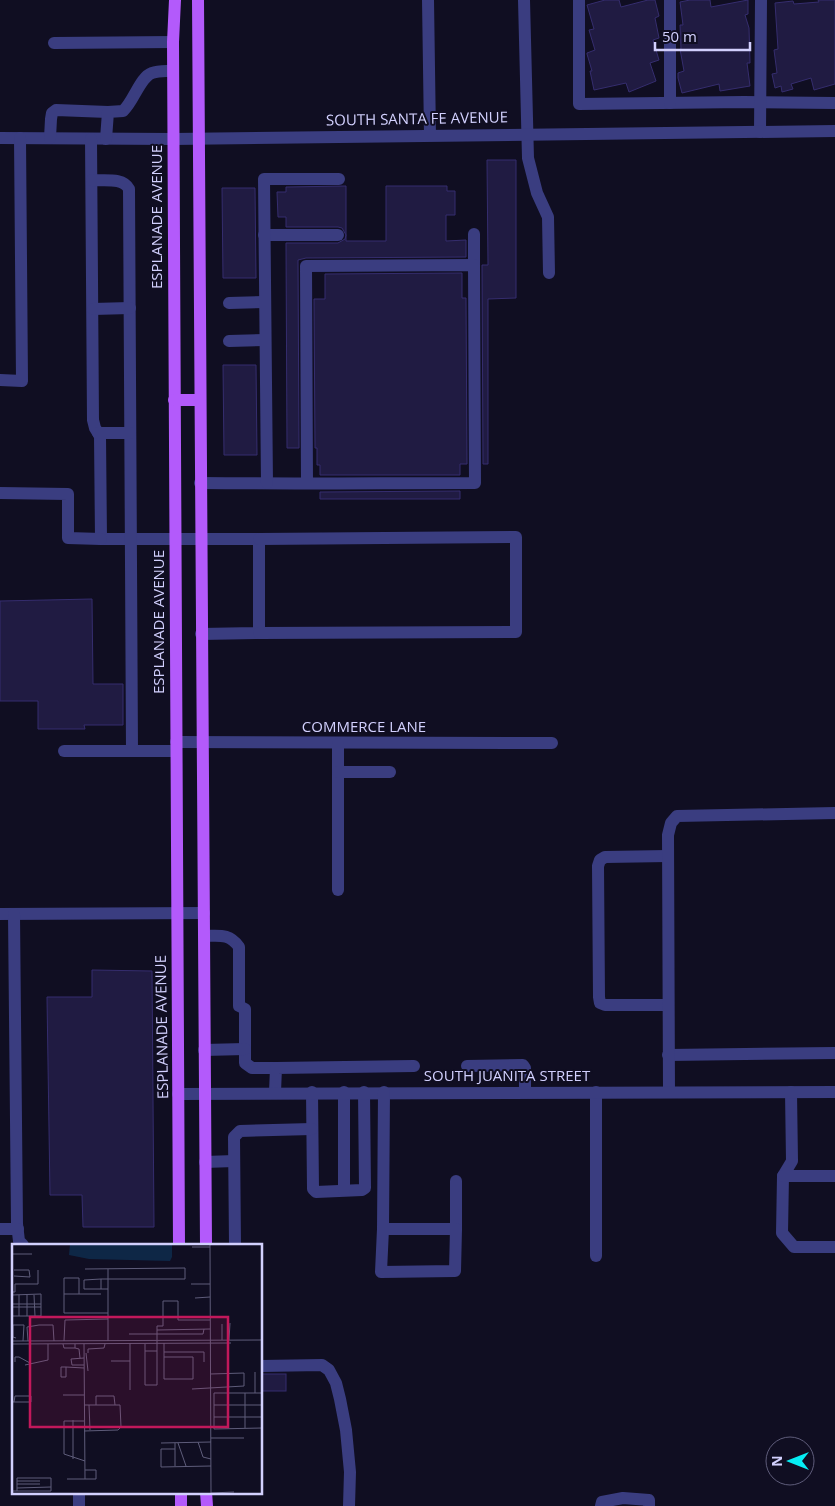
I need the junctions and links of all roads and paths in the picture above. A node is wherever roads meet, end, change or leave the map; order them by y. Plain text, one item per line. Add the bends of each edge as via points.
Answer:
1 (175, 0) edge
2 (198, 0) edge
3 (428, 0) edge
4 (524, 0) edge
5 (579, 0) edge
6 (670, 0) edge
7 (761, 0) edge
8 (173, 42) junction
9 (54, 43) dead end
10 (173, 71) junction
11 (760, 102) junction
12 (670, 103) junction
13 (835, 103) edge
14 (108, 112) junction
15 (835, 131) edge
16 (760, 132) junction
17 (527, 134) junction
18 (430, 135) junction
19 (0, 138) edge
20 (20, 138) junction
21 (50, 138) junction
22 (199, 138) junction
23 (92, 139) junction
24 (106, 139) junction
25 (173, 139) junction
26 (339, 179) dead end
27 (92, 180) junction
28 (474, 234) dead end
29 (264, 235) junction
30 (338, 235) dead end
31 (474, 265) junction
32 (549, 273) dead end
33 (265, 302) junction
34 (229, 303) dead end
35 (130, 308) junction
36 (93, 309) junction
37 (265, 340) junction
38 (229, 341) dead end
39 (0, 380) edge
40 (174, 400) junction
41 (200, 400) junction
42 (98, 433) junction
43 (130, 433) junction
44 (200, 483) junction
45 (267, 484) junction
46 (307, 484) junction
47 (0, 493) edge
48 (201, 538) junction
49 (101, 539) junction
50 (131, 539) junction
51 (175, 539) junction
52 (259, 539) junction
53 (259, 633) junction
54 (201, 634) junction
55 (202, 743) junction
56 (552, 743) dead end
57 (338, 744) junction
58 (176, 747) junction
59 (64, 751) dead end
60 (132, 751) junction
61 (338, 772) junction
62 (390, 772) dead end
63 (835, 813) edge
64 (668, 856) junction
65 (338, 890) dead end
66 (204, 913) junction
67 (0, 914) edge
68 (14, 914) junction
69 (177, 914) junction
70 (204, 936) junction
71 (668, 1004) junction
72 (245, 1049) junction
73 (204, 1050) junction
74 (835, 1053) edge
75 (668, 1055) junction
76 (414, 1066) dead end
77 (467, 1066) dead end
78 (276, 1068) junction
79 (275, 1092) junction
80 (312, 1092) junction
81 (344, 1092) junction
82 (364, 1092) junction
83 (384, 1092) junction
84 (525, 1092) junction
85 (596, 1092) junction
86 (668, 1092) junction
87 (791, 1092) junction
88 (835, 1092) edge
89 (204, 1093) junction
90 (178, 1094) junction
91 (312, 1130) junction
92 (364, 1142) junction
93 (383, 1142) junction
94 (234, 1161) junction
95 (205, 1162) junction
96 (783, 1176) junction
97 (835, 1176) edge
98 (456, 1182) dead end
99 (344, 1190) junction
100 (0, 1229) edge
101 (18, 1229) junction
102 (382, 1229) junction
103 (456, 1229) junction
104 (22, 1244) edge
105 (180, 1244) edge
106 (206, 1244) edge
107 (235, 1244) edge
108 (835, 1247) edge
109 (596, 1256) dead end
110 (262, 1366) edge
111 (349, 1505) edge
112 (601, 1506) edge
113 (649, 1506) edge

1 - 8 main road, ESPLANADE AVENUE
2 - 22 main road
3 - 18 street
4 - 17 street
5 - 12 street via 579,104
6 - 12 street
7 - 11 street
8 - 9 street
8 - 10 main road, ESPLANADE AVENUE
10 - 14 street via 150,73 144,77 123,111
10 - 25 main road, ESPLANADE AVENUE
11 - 12 street
11 - 13 street
11 - 16 street
14 - 21 street via 56,110 52,112
14 - 24 street
15 - 16 street, SOUTH SANTA FE AVENUE
16 - 17 street, SOUTH SANTA FE AVENUE
17 - 18 street, SOUTH SANTA FE AVENUE
17 - 32 street via 528,158 537,194 548,217
18 - 22 street, SOUTH SANTA FE AVENUE
19 - 20 street, SOUTH SANTA FE AVENUE
20 - 21 street, SOUTH SANTA FE AVENUE
20 - 39 street via 22,381
21 - 23 street, SOUTH SANTA FE AVENUE
22 - 25 street, SOUTH SANTA FE AVENUE
22 - 41 main road
23 - 24 street, SOUTH SANTA FE AVENUE
23 - 27 street
24 - 25 street, SOUTH SANTA FE AVENUE
25 - 40 main road, ESPLANADE AVENUE
26 - 29 street via 264,179
27 - 35 street via 122,181 130,189
27 - 36 street
28 - 31 street
29 - 30 street
29 - 33 street
31 - 46 street via 306,266
31 - 46 street via 475,483
33 - 34 street
33 - 37 street
35 - 36 street
35 - 43 street
36 - 42 street via 93,420
37 - 38 street
37 - 45 street
40 - 41 main road
40 - 51 main road, ESPLANADE AVENUE
41 - 44 main road
42 - 43 street
42 - 49 street
43 - 50 street
44 - 45 street
44 - 48 main road
45 - 46 street
47 - 49 street via 68,494 68,538
48 - 51 street
48 - 52 street
48 - 54 main road
49 - 50 street
50 - 51 street
50 - 60 street
51 - 58 main road, ESPLANADE AVENUE
52 - 53 street
52 - 53 street via 516,537 516,632
53 - 54 street
54 - 55 main road
55 - 57 street, COMMERCE LANE
55 - 58 street, COMMERCE LANE
55 - 66 main road
56 - 57 street, COMMERCE LANE
57 - 61 street
58 - 60 street, COMMERCE LANE
58 - 69 main road, ESPLANADE AVENUE
59 - 60 street, COMMERCE LANE
61 - 62 street
61 - 65 street
63 - 64 street via 677,816 668,835
64 - 71 street
64 - 71 street via 605,857 600,860 598,876 600,1003 605,1006
66 - 69 street
66 - 70 main road
67 - 68 street
68 - 69 street
68 - 101 street
69 - 90 main road, ESPLANADE AVENUE
70 - 72 street via 226,936 239,947 239,1006 245,1009
70 - 73 main road
71 - 75 street
72 - 73 street
72 - 78 street via 245,1064 252,1068
73 - 89 main road
74 - 75 street
75 - 86 street
76 - 78 street
77 - 84 street via 523,1065
78 - 79 street
79 - 80 street, SOUTH JUANITA STREET
79 - 89 street, SOUTH JUANITA STREET
80 - 81 street, SOUTH JUANITA STREET
80 - 91 street
81 - 82 street, SOUTH JUANITA STREET
81 - 99 street
82 - 83 street, SOUTH JUANITA STREET
82 - 92 street
83 - 84 street, SOUTH JUANITA STREET
83 - 93 street
84 - 85 street, SOUTH JUANITA STREET
85 - 86 street, SOUTH JUANITA STREET
85 - 109 street
86 - 87 street, SOUTH JUANITA STREET
87 - 88 street, SOUTH JUANITA STREET
87 - 96 street via 792,1161
89 - 90 street, SOUTH JUANITA STREET
89 - 95 main road
90 - 105 main road, ESPLANADE AVENUE
91 - 94 street via 240,1131 234,1137
91 - 99 street via 313,1189 316,1192
92 - 93 street
92 - 99 street via 364,1188
93 - 102 street
94 - 95 street
94 - 107 street
95 - 106 main road
96 - 97 street
96 - 108 street via 782,1233 794,1247
98 - 103 street
100 - 101 street
101 - 104 street
102 - 103 street
102 - 103 street via 382,1272 455,1271
110 - 111 street via 322,1365 329,1370 336,1383 346,1430
112 - 113 street via 602,1502 623,1498 649,1500

